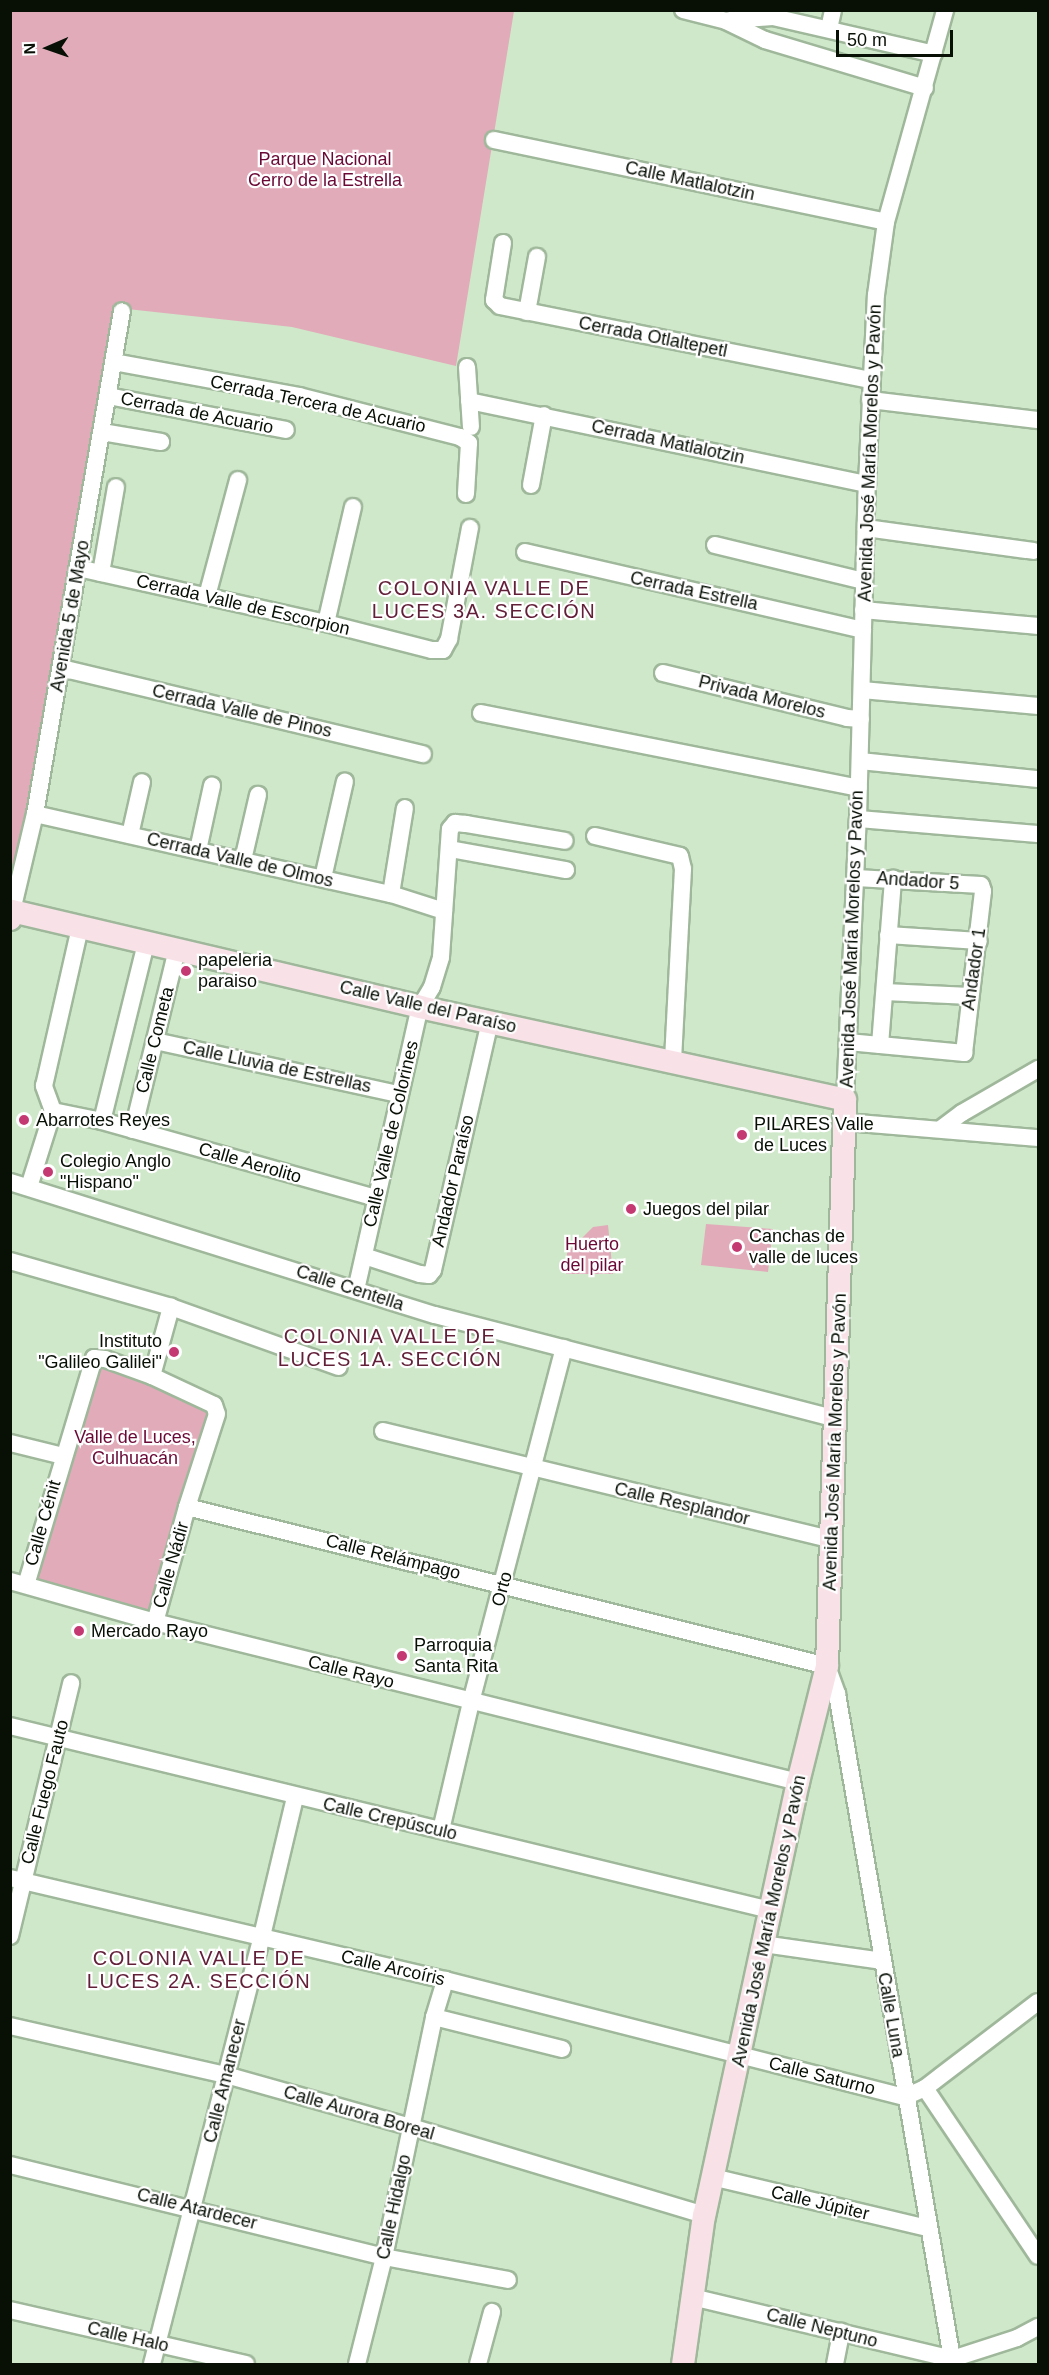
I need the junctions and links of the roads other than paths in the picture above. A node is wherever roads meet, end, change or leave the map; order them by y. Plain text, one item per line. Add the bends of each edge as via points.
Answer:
1 (683, 10) edge
2 (833, 10) edge
3 (945, 10) edge
4 (756, 20) edge
5 (829, 29) junction
6 (934, 54) junction
7 (925, 88) junction
8 (494, 140) dead end
9 (886, 222) junction
10 (503, 243) dead end
11 (537, 256) dead end
12 (123, 311) dead end
13 (527, 312) junction
14 (114, 362) junction
15 (467, 367) dead end
16 (872, 380) junction
17 (108, 396) junction
18 (870, 400) junction
19 (470, 401) junction
20 (544, 415) junction
21 (1038, 420) edge
22 (471, 427) dead end
23 (286, 430) dead end
24 (102, 432) junction
25 (161, 442) dead end
26 (238, 480) dead end
27 (867, 484) junction
28 (531, 485) dead end
29 (116, 487) dead end
30 (466, 494) dead end
31 (353, 507) dead end
32 (470, 528) dead end
33 (866, 528) junction
34 (715, 545) dead end
35 (1034, 551) dead end
36 (525, 552) dead end
37 (78, 568) junction
38 (101, 573) junction
39 (864, 581) junction
40 (207, 596) junction
41 (863, 610) junction
42 (326, 623) junction
43 (1038, 626) edge
44 (863, 630) junction
45 (61, 668) junction
46 (663, 673) dead end
47 (862, 690) junction
48 (1038, 706) edge
49 (481, 713) dead end
50 (861, 719) junction
51 (423, 754) dead end
52 (860, 761) junction
53 (1038, 779) edge
54 (345, 781) dead end
55 (142, 782) dead end
56 (212, 786) dead end
57 (859, 788) junction
58 (258, 795) dead end
59 (405, 808) dead end
60 (35, 814) junction
61 (858, 819) junction
62 (1038, 834) edge
63 (130, 835) junction
64 (595, 837) dead end
65 (565, 841) dead end
66 (450, 849) junction
67 (198, 850) junction
68 (243, 860) junction
69 (566, 870) dead end
70 (323, 878) junction
71 (856, 878) junction
72 (893, 879) junction
73 (981, 885) joint
74 (391, 894) junction
75 (444, 911) junction
76 (11, 915) edge
77 (80, 928) junction
78 (888, 935) junction
79 (979, 941) junction
80 (146, 943) junction
81 (177, 950) junction
82 (885, 992) junction
83 (970, 996) junction
84 (420, 1006) junction
85 (490, 1021) junction
86 (155, 1041) junction
87 (848, 1042) junction
88 (880, 1045) junction
89 (673, 1062) junction
90 (1038, 1069) edge
91 (399, 1094) junction
92 (845, 1100) junction
93 (53, 1112) junction
94 (102, 1121) junction
95 (846, 1122) junction
96 (942, 1128) junction
97 (133, 1130) junction
98 (1038, 1138) edge
99 (10, 1182) edge
100 (29, 1187) junction
101 (376, 1198) junction
102 (364, 1256) junction
103 (10, 1260) edge
104 (356, 1290) junction
105 (171, 1307) junction
106 (564, 1348) junction
107 (339, 1367) dead end
108 (152, 1376) junction
109 (833, 1418) junction
110 (383, 1431) dead end
111 (10, 1443) edge
112 (63, 1456) junction
113 (532, 1468) junction
114 (187, 1507) junction
115 (833, 1540) junction
116 (18, 1583) edge
117 (503, 1584) junction
118 (155, 1622) junction
119 (827, 1666) junction
120 (71, 1683) dead end
121 (471, 1702) junction
122 (10, 1726) edge
123 (59, 1739) junction
124 (798, 1782) junction
125 (294, 1797) junction
126 (441, 1830) junction
127 (17, 1880) edge
128 (770, 1910) junction
129 (10, 1936) edge
130 (262, 1936) junction
131 (763, 1944) junction
132 (882, 1961) junction
133 (445, 1980) junction
134 (1038, 2002) edge
135 (434, 2017) junction
136 (10, 2026) edge
137 (562, 2049) dead end
138 (740, 2056) junction
139 (226, 2075) junction
140 (925, 2088) junction
141 (905, 2097) junction
142 (411, 2127) junction
143 (10, 2165) edge
144 (712, 2178) junction
145 (193, 2208) junction
146 (704, 2215) junction
147 (928, 2228) junction
148 (1038, 2256) edge
149 (384, 2257) junction
150 (508, 2280) dead end
151 (692, 2297) junction
152 (10, 2310) edge
153 (492, 2312) dead end
154 (1038, 2327) edge
155 (841, 2332) junction
156 (158, 2344) junction
157 (952, 2362) edge
158 (152, 2364) edge
159 (246, 2364) edge
160 (357, 2364) edge
161 (478, 2364) edge
162 (683, 2364) edge
163 (835, 2364) edge

1 - 4 street via 726,21
2 - 5 street
3 - 6 street, Avenida José María Morelos y Pavón
4 - 5 street via 774,17
4 - 7 street via 765,40
5 - 6 street
6 - 7 street, Avenida José María Morelos y Pavón
7 - 9 street, Avenida José María Morelos y Pavón
8 - 9 street, Calle Matlalotzin
9 - 16 street, Avenida José María Morelos y Pavón via 876,295
10 - 13 street, Cerrada Otlaltepetl via 494,300 500,306
11 - 13 street
12 - 14 street, Avenida 5 de Mayo
13 - 16 street, Cerrada Otlaltepetl
14 - 17 street, Avenida 5 de Mayo
14 - 30 street, Cerrada Tercera de Acuario via 299,396 460,437 469,443
15 - 19 street
16 - 18 street, Avenida José María Morelos y Pavón
17 - 23 street, Cerrada de Acuario
17 - 24 street, Avenida 5 de Mayo
18 - 21 street
18 - 27 street, Avenida José María Morelos y Pavón
19 - 20 street, Cerrada Matlalotzin
19 - 22 street
20 - 27 street, Cerrada Matlalotzin
20 - 28 street
24 - 25 street
24 - 37 street, Avenida 5 de Mayo
26 - 40 street
27 - 33 street, Avenida José María Morelos y Pavón
29 - 38 street
31 - 42 street
32 - 42 street, Cerrada Valle de Escorpion via 449,639 443,650
33 - 35 street
33 - 39 street, Avenida José María Morelos y Pavón
34 - 39 street
36 - 44 street, Cerrada Estrella
37 - 38 street, Cerrada Valle de Escorpion
37 - 45 street, Avenida 5 de Mayo
38 - 40 street, Cerrada Valle de Escorpion
39 - 41 street, Avenida José María Morelos y Pavón
40 - 42 street, Cerrada Valle de Escorpion
41 - 43 street
41 - 44 street, Avenida José María Morelos y Pavón
44 - 47 street, Avenida José María Morelos y Pavón
45 - 51 street, Cerrada Valle de Pinos
45 - 60 street, Avenida 5 de Mayo
46 - 50 street, Privada Morelos
47 - 48 street
47 - 50 street, Avenida José María Morelos y Pavón
49 - 57 street
50 - 52 street, Avenida José María Morelos y Pavón
52 - 53 street
52 - 57 street, Avenida José María Morelos y Pavón
54 - 70 street
55 - 63 street
56 - 67 street
57 - 61 street, Avenida José María Morelos y Pavón
58 - 68 street
59 - 74 street
60 - 63 street, Cerrada Valle de Olmos
60 - 76 street, Avenida 5 de Mayo
61 - 62 street
61 - 71 street, Avenida José María Morelos y Pavón
63 - 67 street, Cerrada Valle de Olmos
64 - 89 street via 680,856 683,868
65 - 66 street, Calle Valle de Colorines via 455,823 450,829
66 - 69 street
66 - 75 street, Calle Valle de Colorines
67 - 68 street, Cerrada Valle de Olmos
68 - 70 street, Cerrada Valle de Olmos
70 - 74 street, Cerrada Valle de Olmos
71 - 72 street, Andador 5
71 - 87 street, Avenida José María Morelos y Pavón
72 - 73 street, Andador 5
72 - 78 street
73 - 79 street, Andador 1
74 - 75 street, Cerrada Valle de Olmos
75 - 84 street, Calle Valle de Colorines via 441,957 432,987
76 - 77 street, Calle Valle del Paraíso
77 - 80 street, Calle Valle del Paraíso
77 - 93 street via 44,1086
78 - 79 street
78 - 82 street
79 - 83 street, Andador 1
80 - 81 street, Calle Valle del Paraíso
80 - 94 street
81 - 84 street, Calle Valle del Paraíso
81 - 86 street, Calle Cometa
82 - 83 street
82 - 88 street
83 - 88 street, Andador 1 via 964,1053
84 - 85 street, Calle Valle del Paraíso
84 - 91 street, Calle Valle de Colorines
85 - 89 street, Calle Valle del Paraíso
85 - 102 street, Andador Paraíso via 433,1270 429,1275 420,1274
86 - 91 street, Calle Lluvia de Estrellas
86 - 97 street, Calle Cometa
87 - 88 street
87 - 92 street, Avenida José María Morelos y Pavón
89 - 92 street, Calle Valle del Paraíso
90 - 96 street
91 - 101 street, Calle Valle de Colorines
92 - 95 street, Avenida José María Morelos y Pavón
93 - 94 street, Calle Aerolito
93 - 100 street
94 - 97 street, Calle Aerolito
95 - 96 street
95 - 109 street, Avenida José María Morelos y Pavón
96 - 98 street
97 - 101 street, Calle Aerolito
99 - 100 street, Calle Centella
100 - 104 street, Calle Centella
101 - 102 street, Calle Valle de Colorines
102 - 104 street, Calle Valle de Colorines
103 - 105 street
104 - 106 street, Calle Centella
105 - 107 street
105 - 108 street
106 - 109 street, Calle Centella
106 - 113 street, Orto
108 - 112 street, Calle Cénit via 94,1358
108 - 114 street via 214,1404 217,1414
109 - 115 street, Avenida José María Morelos y Pavón
110 - 113 street, Calle Resplandor
111 - 112 street
112 - 116 street, Calle Cénit
113 - 115 street, Calle Resplandor
113 - 117 street, Orto
114 - 117 street, Calle Relámpago
114 - 118 street, Calle Nádir
115 - 119 street, Avenida José María Morelos y Pavón
116 - 118 street, Calle Rayo
117 - 119 street, Calle Relámpago
117 - 121 street, Orto
118 - 121 street, Calle Rayo
119 - 124 street, Avenida José María Morelos y Pavón
119 - 132 street, Calle Luna via 837,1694
120 - 123 street, Calle Fuego Fauto
121 - 124 street, Calle Rayo
121 - 126 street, Orto
122 - 123 street, Calle Crepúsculo
123 - 125 street, Calle Crepúsculo
123 - 127 street, Calle Fuego Fauto
124 - 128 street, Avenida José María Morelos y Pavón
125 - 126 street, Calle Crepúsculo
125 - 130 street, Calle Amanecer
126 - 128 street, Calle Crepúsculo
127 - 129 street, Calle Fuego Fauto
127 - 130 street, Calle Arcoíris
128 - 131 street, Avenida José María Morelos y Pavón
130 - 133 street, Calle Arcoíris
130 - 139 street, Calle Amanecer
131 - 132 street
131 - 138 street, Avenida José María Morelos y Pavón
132 - 141 street, Calle Luna
133 - 135 street, Calle Hidalgo
133 - 138 street, Calle Arcoíris
134 - 140 street
135 - 137 street
135 - 142 street, Calle Hidalgo
136 - 139 street, Calle Aurora Boreal
138 - 141 street, Calle Saturno
138 - 144 street, Avenida José María Morelos y Pavón
139 - 142 street, Calle Aurora Boreal
139 - 145 street, Calle Amanecer
140 - 141 street
140 - 148 street
141 - 147 street, Calle Luna
142 - 146 street, Calle Aurora Boreal
142 - 149 street, Calle Hidalgo
143 - 145 street, Calle Atardecer
144 - 146 street, Avenida José María Morelos y Pavón
144 - 147 street, Calle Júpiter
145 - 149 street, Calle Atardecer
145 - 156 street, Calle Amanecer
146 - 151 street, Avenida José María Morelos y Pavón
147 - 157 street, Calle Luna
149 - 150 street, Calle Atardecer
149 - 160 street, Calle Hidalgo
151 - 155 street, Calle Neptuno
151 - 162 street, Avenida José María Morelos y Pavón
152 - 156 street, Calle Halo
153 - 161 street
154 - 157 street
155 - 157 street, Calle Neptuno
155 - 163 street
156 - 158 street, Calle Amanecer
156 - 159 street, Calle Halo

